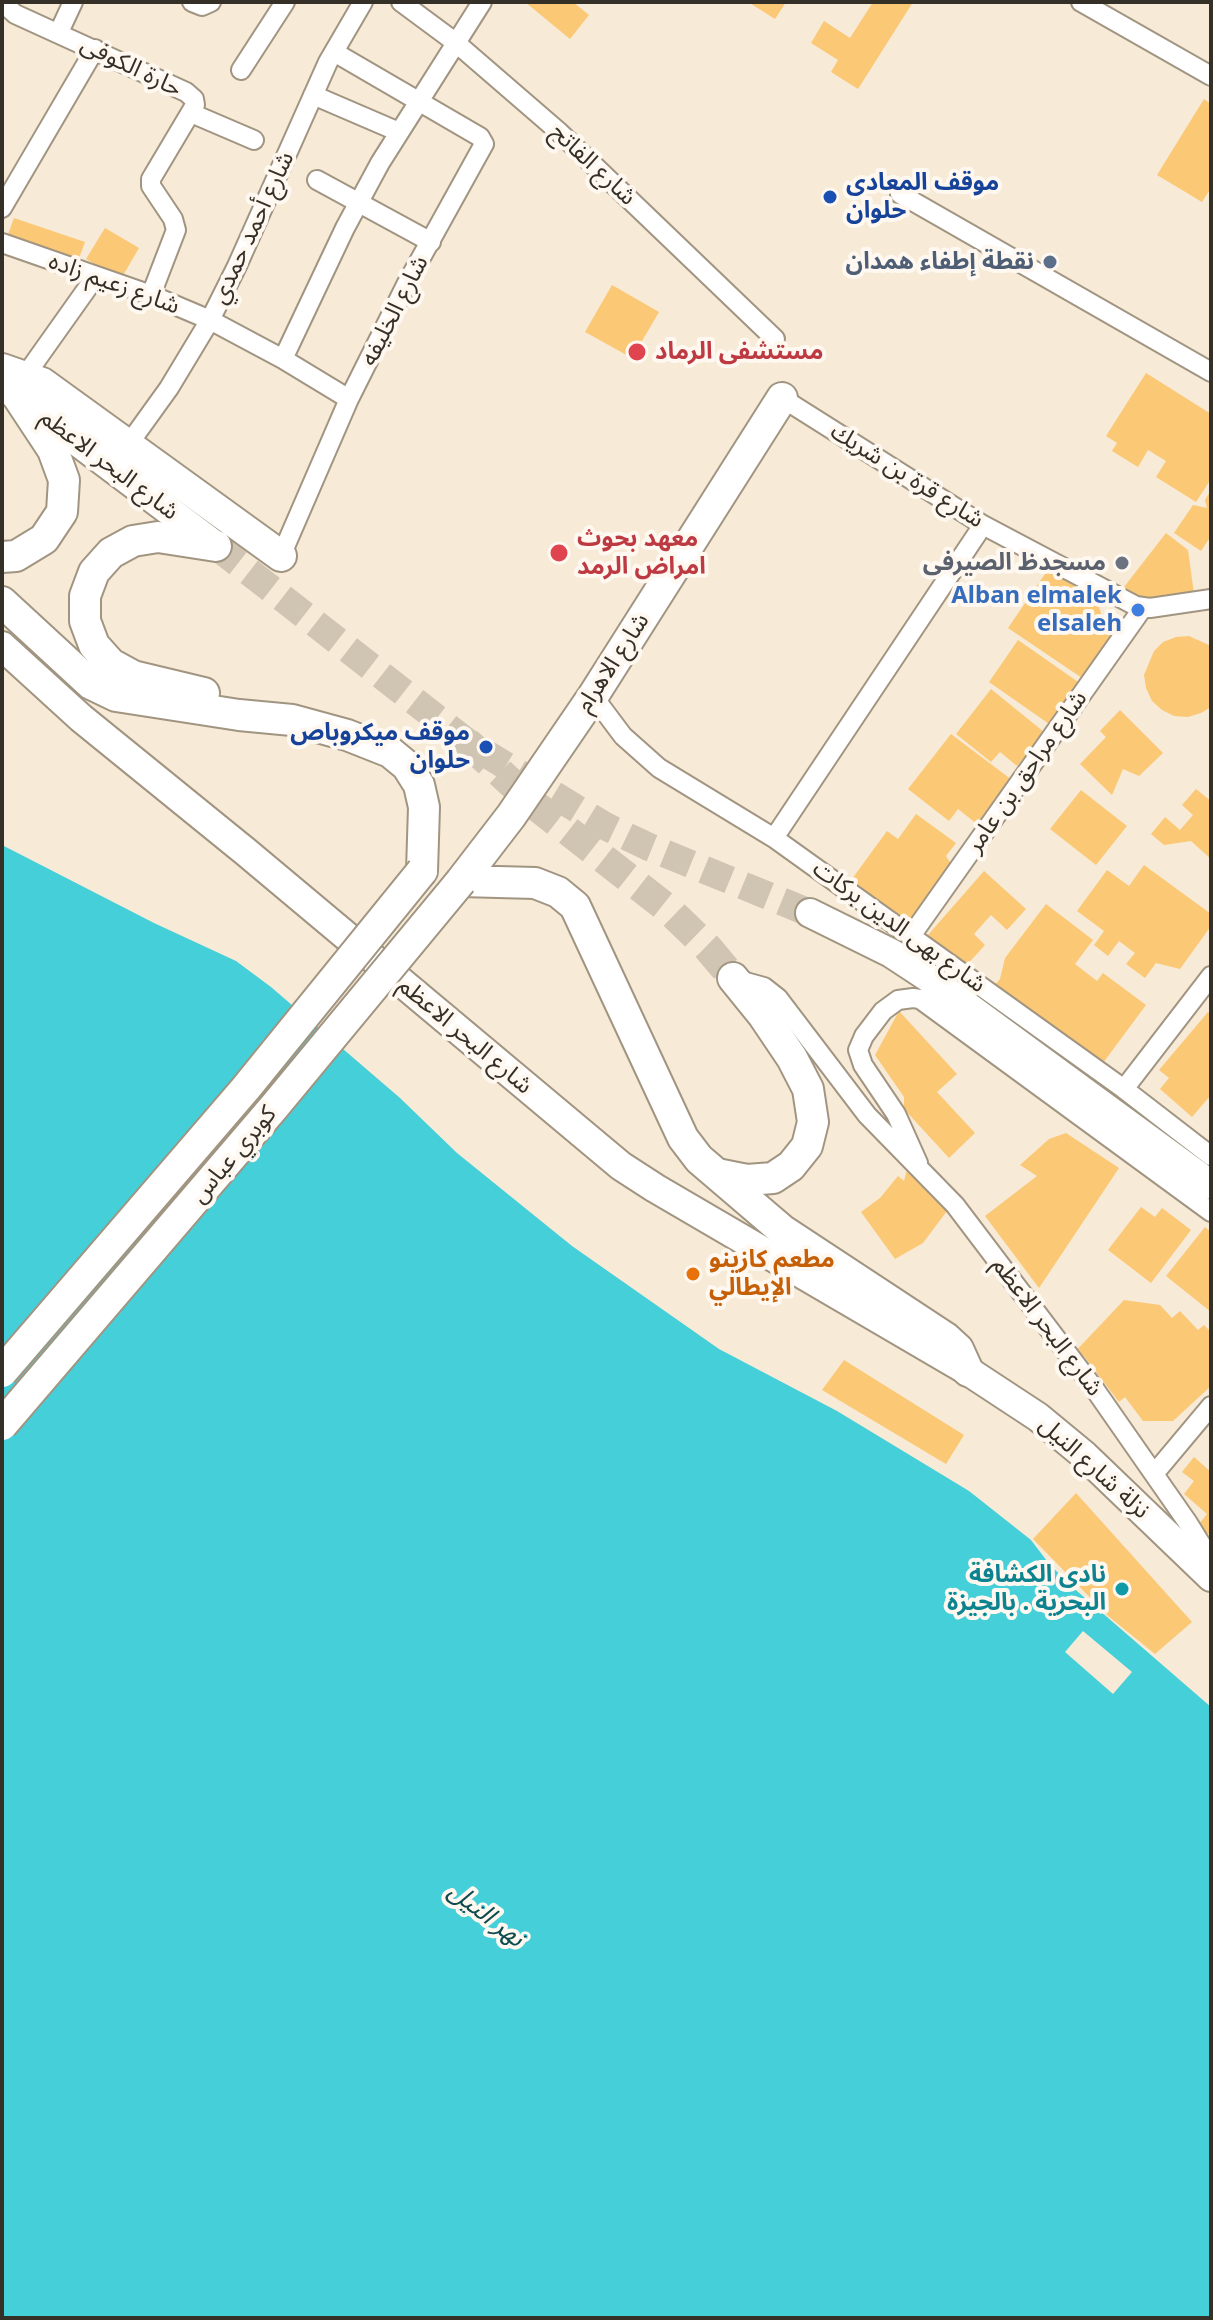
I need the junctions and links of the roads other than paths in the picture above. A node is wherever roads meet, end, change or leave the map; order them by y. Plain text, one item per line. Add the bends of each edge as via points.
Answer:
1 (2, 2) edge
2 (73, 2) edge
3 (192, 2) edge
4 (211, 2) edge
5 (285, 2) edge
6 (363, 2) edge
7 (401, 2) edge
8 (1081, 2) edge
9 (475, 4) edge
10 (59, 32) junction
11 (455, 42) junction
12 (95, 49) junction
13 (334, 52) junction
14 (241, 70) dead end
15 (1211, 76) edge
16 (313, 95) junction
17 (419, 101) junction
18 (191, 113) junction
19 (399, 132) junction
20 (254, 140) dead end
21 (317, 180) dead end
22 (900, 194) dead end
23 (359, 202) junction
24 (2, 208) edge
25 (431, 242) junction
26 (3, 247) edge
27 (96, 276) junction
28 (151, 295) junction
29 (210, 320) junction
30 (775, 339) dead end
31 (283, 359) junction
32 (1211, 372) edge
33 (12, 381) edge
34 (782, 398) joint
35 (349, 399) junction
36 (128, 445) junction
37 (983, 525) junction
38 (216, 546) joint
39 (281, 556) joint
40 (2, 557) edge
41 (1211, 599) edge
42 (2, 602) edge
43 (1142, 609) junction
44 (2, 646) edge
45 (593, 696) junction
46 (292, 720) junction
47 (774, 838) junction
48 (461, 881) junction
49 (810, 913) tunnel mouth
50 (911, 936) junction
51 (1211, 976) edge
52 (733, 978) joint
53 (1124, 1089) junction
54 (1211, 1156) edge
55 (919, 1167) junction
56 (715, 1174) junction
57 (1211, 1185) edge
58 (1211, 1212) edge
59 (968, 1371) junction
60 (2, 1372) edge
61 (1211, 1406) edge
62 (2, 1425) edge
63 (1154, 1474) junction
64 (1211, 1560) edge
65 (1211, 1577) edge

1 - 10 street, حارة الكوفى via 15,14
2 - 10 street
3 - 4 street
5 - 14 street
6 - 13 street, شارع أحمد حمدي
7 - 11 street, شارع الفاتح
8 - 15 street
9 - 11 street
10 - 12 street, حارة الكوفى
11 - 17 street
11 - 30 street, شارع الفاتح via 558,131
12 - 18 street, حارة الكوفى via 186,92 194,99
12 - 24 street
13 - 16 street, شارع أحمد حمدي
13 - 17 street
16 - 19 street
16 - 29 street, شارع أحمد حمدي
17 - 19 street
17 - 25 street, شارع الخليفه via 484,144
18 - 20 street
18 - 28 street, حارة الكوفى via 151,179 176,230
19 - 23 street
21 - 23 street
22 - 32 street
23 - 25 street
23 - 31 street
25 - 35 street, شارع الخليفه
26 - 27 street, شارع زعيم زاده
27 - 28 street, شارع زعيم زاده
27 - 33 street
28 - 29 street, شارع زعيم زاده
29 - 31 street, شارع زعيم زاده
29 - 36 street, شارع أحمد حمدي
31 - 35 street, شارع زعيم زاده
33 - 36 highway via 42,383
33 - 38 main road, شارع البحر الاعظم
33 - 40 highway via 53,450 64,480 62,512 44,539 16,556
34 - 37 street, شارع قرة بن شريك
34 - 45 highway, شارع الاهرام
35 - 39 street, شارع الخليفه
36 - 39 highway
37 - 43 street, شارع قرة بن شريك
37 - 47 street
38 - 46 highway via 158,537 133,541 111,553 94,572 85,596 85,621 94,645 111,664 133,676
41 - 43 street
42 - 46 highway via 91,684 116,696
43 - 50 street, شارع مراحق بن عامر
44 - 59 main road, شارع البحر الاعظم via 81,718 621,1166
45 - 47 street, شارع بهى الدين بركات via 623,736 659,768
45 - 48 highway, شارع الاهرام
46 - 60 highway, كوبري عباس, bridge via 390,752 407,766 424,807 422,871 246,1088
47 - 50 street, شارع بهى الدين بركات
48 - 56 highway via 535,883 575,906 683,1138
48 - 62 highway, كوبري عباس, bridge
49 - 57 main road, شارع بهى الدين بركات via 926,976
50 - 53 street, شارع بهى الدين بركات
51 - 53 street
52 - 55 street, شارع البحر الاعظم via 764,987 778,998 867,1115
52 - 56 highway via 792,1058 808,1089 813,1122 807,1146 773,1178
53 - 54 street, شارع بهى الدين بركات
55 - 58 street via 896,1114 858,1050 883,1011 905,998 920,999
55 - 63 street, شارع البحر الاعظم via 955,1205
56 - 59 highway via 782,1230 946,1338
59 - 65 main road, نزلة شارع النيل via 1084,1455
61 - 63 street
63 - 64 street, شارع البحر الاعظم

